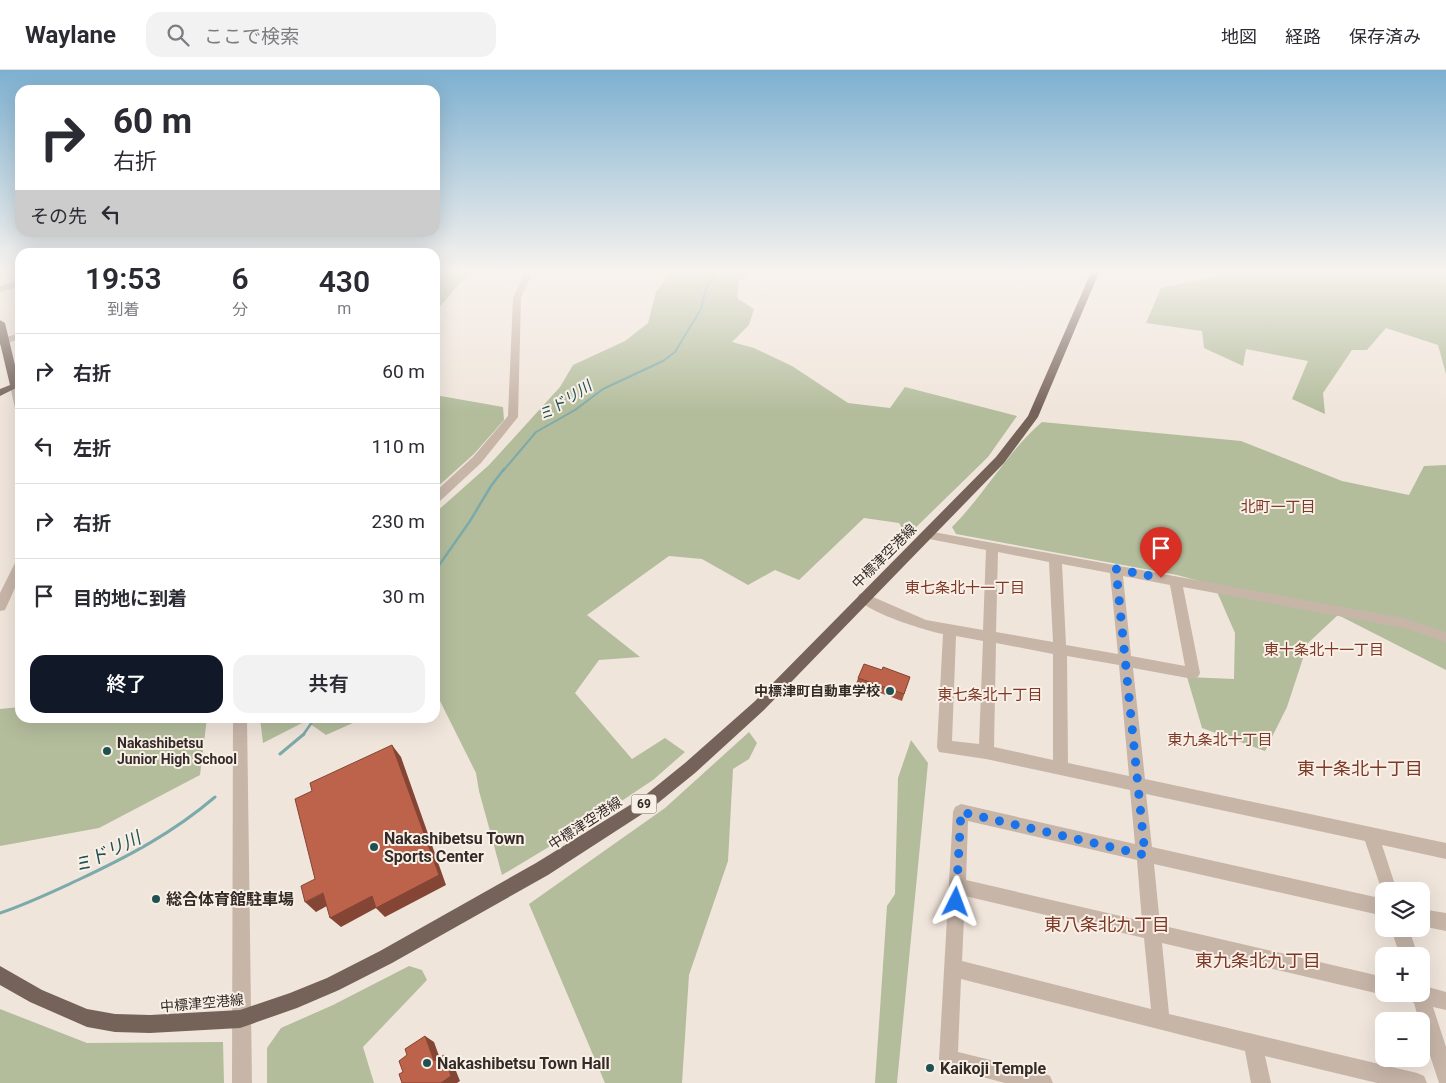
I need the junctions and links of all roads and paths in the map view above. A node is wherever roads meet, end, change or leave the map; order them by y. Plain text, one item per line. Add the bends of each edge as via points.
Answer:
1 (516, 317) edge
2 (1076, 317) edge
3 (0, 322) edge
4 (15, 338) edge
5 (2, 342) edge
6 (15, 386) joint
7 (0, 393) edge
8 (440, 494) edge
9 (928, 535) junction
10 (992, 546) junction
11 (1055, 557) junction
12 (1116, 569) junction
13 (15, 574) edge
14 (1176, 581) junction
15 (864, 598) junction
16 (0, 606) edge
17 (950, 631) junction
18 (990, 637) junction
19 (1446, 637) edge
20 (1060, 650) junction
21 (1125, 661) junction
22 (240, 723) edge
23 (986, 752) junction
24 (1061, 768) junction
25 (1138, 784) junction
26 (1371, 835) junction
27 (1446, 851) edge
28 (1145, 855) junction
29 (1386, 882) edge
30 (957, 886) junction
31 (1375, 906) edge
32 (1430, 919) edge
33 (1446, 922) edge
34 (1152, 932) junction
35 (953, 968) junction
36 (0, 975) edge
37 (1375, 984) edge
38 (1430, 997) edge
39 (1446, 1001) edge
40 (1421, 1002) edge
41 (240, 1019) junction
42 (1161, 1021) junction
43 (1253, 1044) junction
44 (1446, 1078) edge
45 (242, 1083) edge
46 (1043, 1083) edge
47 (1261, 1083) edge
48 (1417, 1083) edge

1 - 8 street via 513,417 477,460
2 - 9 main road, 中標津空港線 / 69 via 1032,417 1000,460
3 - 5 main road
4 - 5 street
5 - 6 main road
6 - 7 main road
9 - 10 street
9 - 15 main road, 中標津空港線 / 69
10 - 11 street
10 - 18 street
11 - 12 street
11 - 20 street
12 - 14 street
12 - 21 street
13 - 16 street
14 - 19 street via 1403,622
14 - 21 street via 1193,673
15 - 17 street via 924,625
15 - 41 main road, 中標津空港線 / 69 via 742,722 690,768 616,824 542,870 333,984
17 - 18 street
17 - 23 street via 944,747
18 - 20 street
18 - 23 street
20 - 21 street
20 - 24 street
21 - 25 street
22 - 41 street
23 - 24 street
24 - 25 street
25 - 26 street
25 - 28 street
26 - 27 street
26 - 29 street
28 - 30 street via 961,812
28 - 31 street
28 - 34 street
30 - 34 street
30 - 35 street
32 - 33 street
34 - 37 street
34 - 42 street
35 - 42 street
35 - 46 street via 948,1059
36 - 41 main road, 中標津空港線 / 69 via 36,996 87,1018 150,1024
38 - 39 street
40 - 44 street
41 - 45 street
42 - 43 street
43 - 47 street
43 - 48 street

